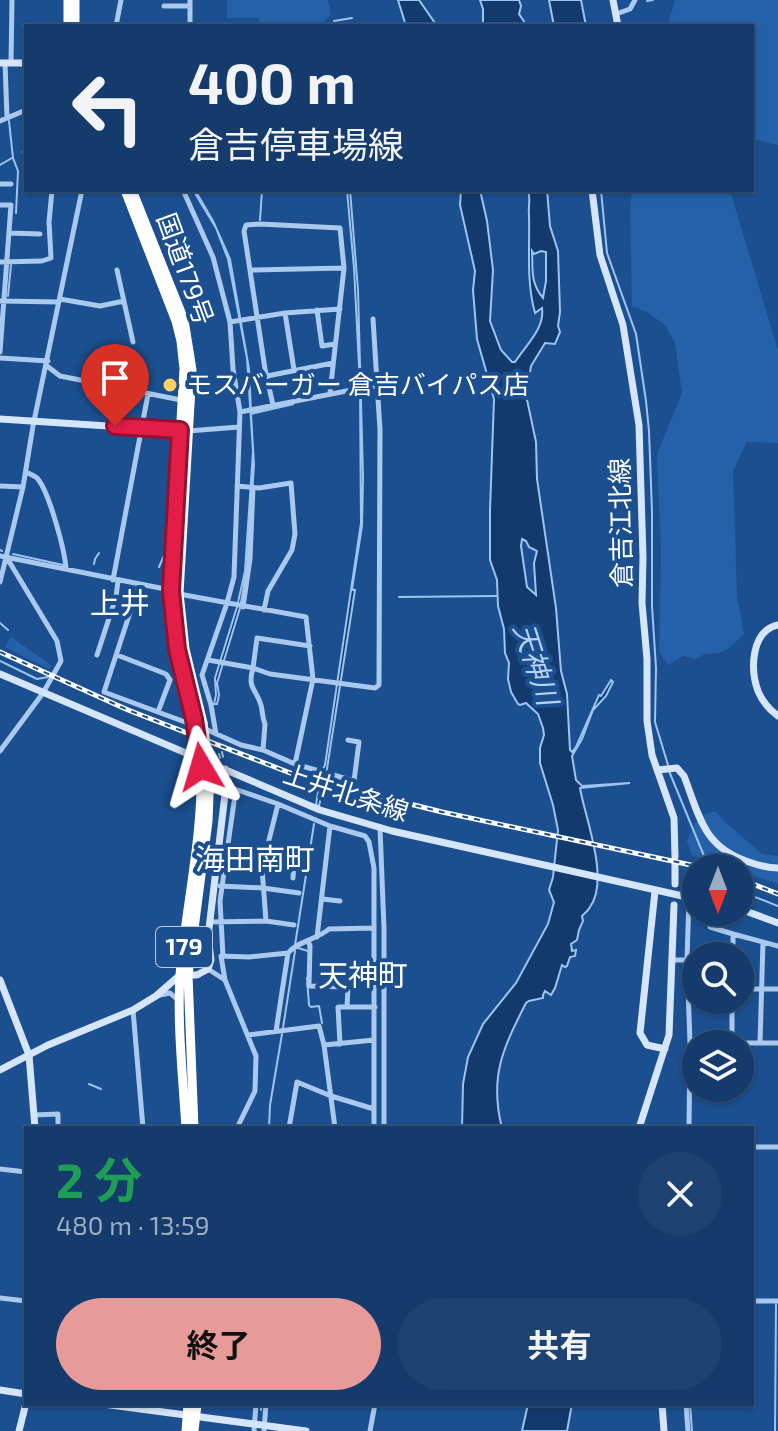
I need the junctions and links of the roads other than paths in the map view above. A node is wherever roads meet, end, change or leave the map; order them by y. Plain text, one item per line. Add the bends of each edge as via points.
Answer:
1 (12, 0) edge
2 (68, 0) edge
3 (75, 0) edge
4 (121, 0) edge
5 (613, 0) edge
6 (635, 0) edge
7 (190, 3) edge
8 (164, 6) dead end
9 (616, 14) junction
10 (68, 24) edge
11 (75, 24) edge
12 (116, 24) edge
13 (190, 24) edge
14 (618, 24) edge
15 (5, 63) edge
16 (24, 111) edge
17 (3, 119) edge
18 (0, 184) edge
19 (11, 184) dead end
20 (52, 192) edge
21 (82, 192) edge
22 (126, 192) edge
23 (133, 192) edge
24 (184, 192) edge
25 (592, 192) edge
26 (0, 205) edge
27 (10, 233) junction
28 (40, 234) dead end
29 (8, 261) junction
30 (0, 262) edge
31 (344, 268) junction
32 (117, 270) dead end
33 (251, 270) junction
34 (2, 301) edge
35 (59, 301) junction
36 (124, 301) junction
37 (340, 309) junction
38 (317, 310) junction
39 (285, 313) junction
40 (257, 318) junction
41 (373, 319) dead end
42 (230, 322) junction
43 (133, 342) dead end
44 (335, 344) junction
45 (0, 355) edge
46 (48, 363) junction
47 (333, 363) junction
48 (294, 370) junction
49 (267, 376) junction
50 (377, 385) junction
51 (330, 393) junction
52 (148, 394) junction
53 (182, 400) junction
54 (273, 405) junction
55 (240, 412) junction
56 (0, 419) edge
57 (34, 422) junction
58 (142, 427) junction
59 (239, 427) junction
60 (184, 430) junction
61 (26, 472) junction
62 (0, 486) edge
63 (237, 486) junction
64 (23, 487) junction
65 (253, 487) junction
66 (3, 557) edge
67 (66, 569) junction
68 (116, 580) junction
69 (0, 582) edge
70 (139, 585) junction
71 (175, 592) junction
72 (227, 603) junction
73 (243, 607) junction
74 (264, 610) junction
75 (778, 625) edge
76 (310, 646) junction
77 (97, 655) dead end
78 (117, 655) junction
79 (208, 660) junction
80 (253, 668) junction
81 (0, 674) edge
82 (313, 679) junction
83 (43, 693) junction
84 (158, 712) junction
85 (778, 716) edge
86 (216, 734) junction
87 (348, 740) dead end
88 (263, 750) junction
89 (0, 751) edge
90 (295, 764) junction
91 (225, 769) junction
92 (657, 770) junction
93 (226, 786) junction
94 (234, 802) dead end
95 (278, 804) junction
96 (330, 826) junction
97 (380, 828) junction
98 (267, 845) junction
99 (281, 852) junction
100 (225, 865) junction
101 (262, 868) junction
102 (279, 868) dead end
103 (778, 868) edge
104 (293, 878) dead end
105 (675, 884) dead end
106 (218, 886) junction
107 (263, 888) junction
108 (651, 890) junction
109 (299, 893) dead end
110 (682, 896) edge
111 (322, 899) junction
112 (340, 901) dead end
113 (674, 905) dead end
114 (754, 914) edge
115 (222, 921) junction
116 (266, 921) junction
117 (209, 922) junction
118 (778, 923) edge
119 (294, 925) dead end
120 (710, 927) dead end
121 (374, 928) junction
122 (733, 934) junction
123 (317, 937) junction
124 (308, 941) junction
125 (733, 942) edge
126 (763, 942) junction
127 (778, 946) edge
128 (288, 953) junction
129 (223, 956) junction
130 (672, 960) junction
131 (682, 960) edge
132 (208, 969) junction
133 (184, 975) junction
134 (0, 980) edge
135 (225, 980) junction
136 (754, 989) edge
137 (761, 989) junction
138 (778, 989) edge
139 (156, 996) junction
140 (180, 1002) junction
141 (347, 1007) junction
142 (375, 1007) junction
143 (133, 1010) junction
144 (276, 1031) junction
145 (248, 1035) junction
146 (374, 1040) junction
147 (754, 1043) edge
148 (760, 1043) junction
149 (778, 1043) edge
150 (340, 1044) junction
151 (324, 1045) junction
152 (665, 1049) junction
153 (29, 1055) junction
154 (0, 1070) edge
155 (331, 1096) junction
156 (689, 1102) edge
157 (374, 1109) junction
158 (34, 1115) junction
159 (35, 1126) edge
160 (58, 1126) edge
161 (143, 1126) edge
162 (186, 1126) edge
163 (194, 1126) edge
164 (238, 1126) edge
165 (289, 1126) edge
166 (335, 1126) edge
167 (374, 1126) edge
168 (384, 1126) edge
169 (640, 1126) edge
170 (689, 1126) edge
171 (754, 1147) edge
172 (778, 1147) edge
173 (0, 1169) edge
174 (24, 1172) edge
175 (0, 1298) edge
176 (24, 1301) edge
177 (754, 1301) edge
178 (778, 1301) edge
179 (0, 1390) edge
180 (24, 1394) edge
181 (25, 1406) edge
182 (130, 1406) edge
183 (256, 1406) edge
184 (266, 1406) edge
185 (375, 1406) edge
186 (662, 1406) edge
187 (686, 1406) edge
188 (191, 1412) edge
189 (255, 1427) edge
190 (265, 1428) edge
191 (19, 1431) edge
192 (186, 1431) edge
193 (194, 1431) edge
194 (306, 1431) edge
195 (370, 1431) edge
196 (664, 1431) edge
197 (688, 1431) edge

1 - 15 street
2 - 10 highway
3 - 11 highway
4 - 12 street
5 - 9 main road
6 - 9 street via 630,9
7 - 8 street
7 - 13 street
9 - 14 main road
15 - 17 street
16 - 17 street
18 - 19 street
20 - 29 street via 51,258
21 - 35 street
22 - 53 highway, 国道179号 / 179 via 176,321 184,369
23 - 60 highway, 国道179号 / 179 via 184,320 192,370
24 - 42 street via 213,257
25 - 92 main road, 倉吉江北線 via 600,255 623,325 639,425 647,721
26 - 27 street via 11,205
27 - 28 street
27 - 29 street
29 - 30 street
29 - 34 street
31 - 33 street
31 - 33 street via 340,228 260,224 246,225 244,231
31 - 37 street
32 - 36 street
33 - 40 street
34 - 35 street
34 - 45 street
35 - 36 street via 100,306
35 - 46 street
36 - 43 street
37 - 38 street
37 - 44 street
38 - 39 street
38 - 44 street via 322,346
39 - 40 street
39 - 48 street
40 - 42 street
40 - 49 street
41 - 50 street
42 - 55 street
44 - 47 street
45 - 46 street
46 - 52 street via 60,376
46 - 57 street
47 - 48 street
47 - 51 street
48 - 49 street
49 - 54 street
50 - 51 street
50 - 82 street via 379,685
51 - 54 street
52 - 53 street
52 - 58 street
53 - 60 highway, 国道179号 / 179
54 - 55 street
55 - 59 street
56 - 57 main road
57 - 58 main road
57 - 61 street
58 - 60 main road
58 - 68 street
59 - 60 street
59 - 63 street
60 - 71 highway, 国道179号 / 179
61 - 64 street
61 - 67 street via 38,479 45,493
62 - 64 street
63 - 65 street
63 - 72 street via 234,577
64 - 66 street
65 - 73 street
65 - 74 street via 291,483 292,550 268,591
66 - 67 street
66 - 69 street
66 - 83 street via 60,649 61,661
67 - 68 street
68 - 70 street
68 - 77 street via 116,597
70 - 71 street
70 - 78 street
71 - 72 street
71 - 133 highway, 国道179号 / 179, bridge via 177,649 206,769
72 - 73 street
72 - 79 street
73 - 74 street
74 - 76 street via 306,617
75 - 85 main road via 759,637 754,660 759,691
76 - 80 street via 257,638
76 - 82 street
78 - 84 street via 166,674 170,680
78 - 84 street via 104,692
79 - 80 street
79 - 86 street via 202,675
80 - 82 street
80 - 88 street via 250,686 265,724
81 - 83 main road, 上井北条線
82 - 90 street
83 - 89 street
83 - 91 main road, 上井北条線
84 - 86 street
86 - 88 street
87 - 90 street via 359,742 354,781
88 - 90 street
91 - 93 main road
91 - 97 main road, 上井北条線 via 320,810
92 - 103 main road via 677,768 684,776 707,833 721,849
92 - 105 main road, 倉吉江北線 via 674,818
93 - 95 street
93 - 106 main road
94 - 100 street
95 - 96 street
95 - 98 street
96 - 111 street
96 - 121 street via 365,836 369,842
97 - 108 main road, 上井北条線
97 - 168 street
98 - 99 street
98 - 101 street
99 - 102 street
99 - 104 street via 293,853
100 - 101 street
100 - 106 street
101 - 107 street
106 - 107 street
106 - 115 street
106 - 117 main road
107 - 109 street
107 - 116 street
108 - 110 main road, 上井北条線
108 - 152 main road via 640,1033 647,1045
111 - 112 street
111 - 123 street
113 - 130 main road
114 - 118 main road
115 - 116 street
115 - 117 street
115 - 129 street
116 - 119 street
117 - 132 main road
120 - 122 street
121 - 123 street via 329,929
121 - 142 street
122 - 125 street
122 - 126 street
123 - 124 street
124 - 128 street
124 - 141 street via 309,986 348,987
126 - 127 street
126 - 137 street
128 - 129 street
128 - 144 street
129 - 135 street
130 - 131 street
130 - 152 main road
132 - 133 main road
132 - 135 street
133 - 139 main road
133 - 140 highway, 国道179号 / 179
133 - 163 highway, 国道179号 / 179
134 - 153 main road
135 - 145 street
136 - 137 street
137 - 138 street
137 - 148 street
139 - 140 street via 170,993
139 - 143 main road
140 - 162 highway, 国道179号 / 179
141 - 142 street
141 - 150 street via 338,1007
142 - 146 street
143 - 153 main road
143 - 161 street
144 - 145 street
144 - 151 street via 319,1026
145 - 164 street via 256,1056 256,1086
146 - 150 street
146 - 157 street
147 - 148 street
148 - 149 street
150 - 151 street
151 - 155 street
152 - 169 main road
153 - 154 main road
153 - 158 main road
155 - 157 street
155 - 165 street via 297,1082
155 - 166 street
156 - 170 street
157 - 167 street
158 - 159 main road
158 - 160 street via 58,1114
171 - 172 street
173 - 174 street
175 - 176 street
177 - 178 street
179 - 180 main road
181 - 191 main road
182 - 188 main road
183 - 189 street
184 - 190 street
185 - 195 street
186 - 196 main road
187 - 197 street
188 - 189 main road
188 - 192 highway
188 - 193 highway
189 - 190 main road
190 - 194 main road

